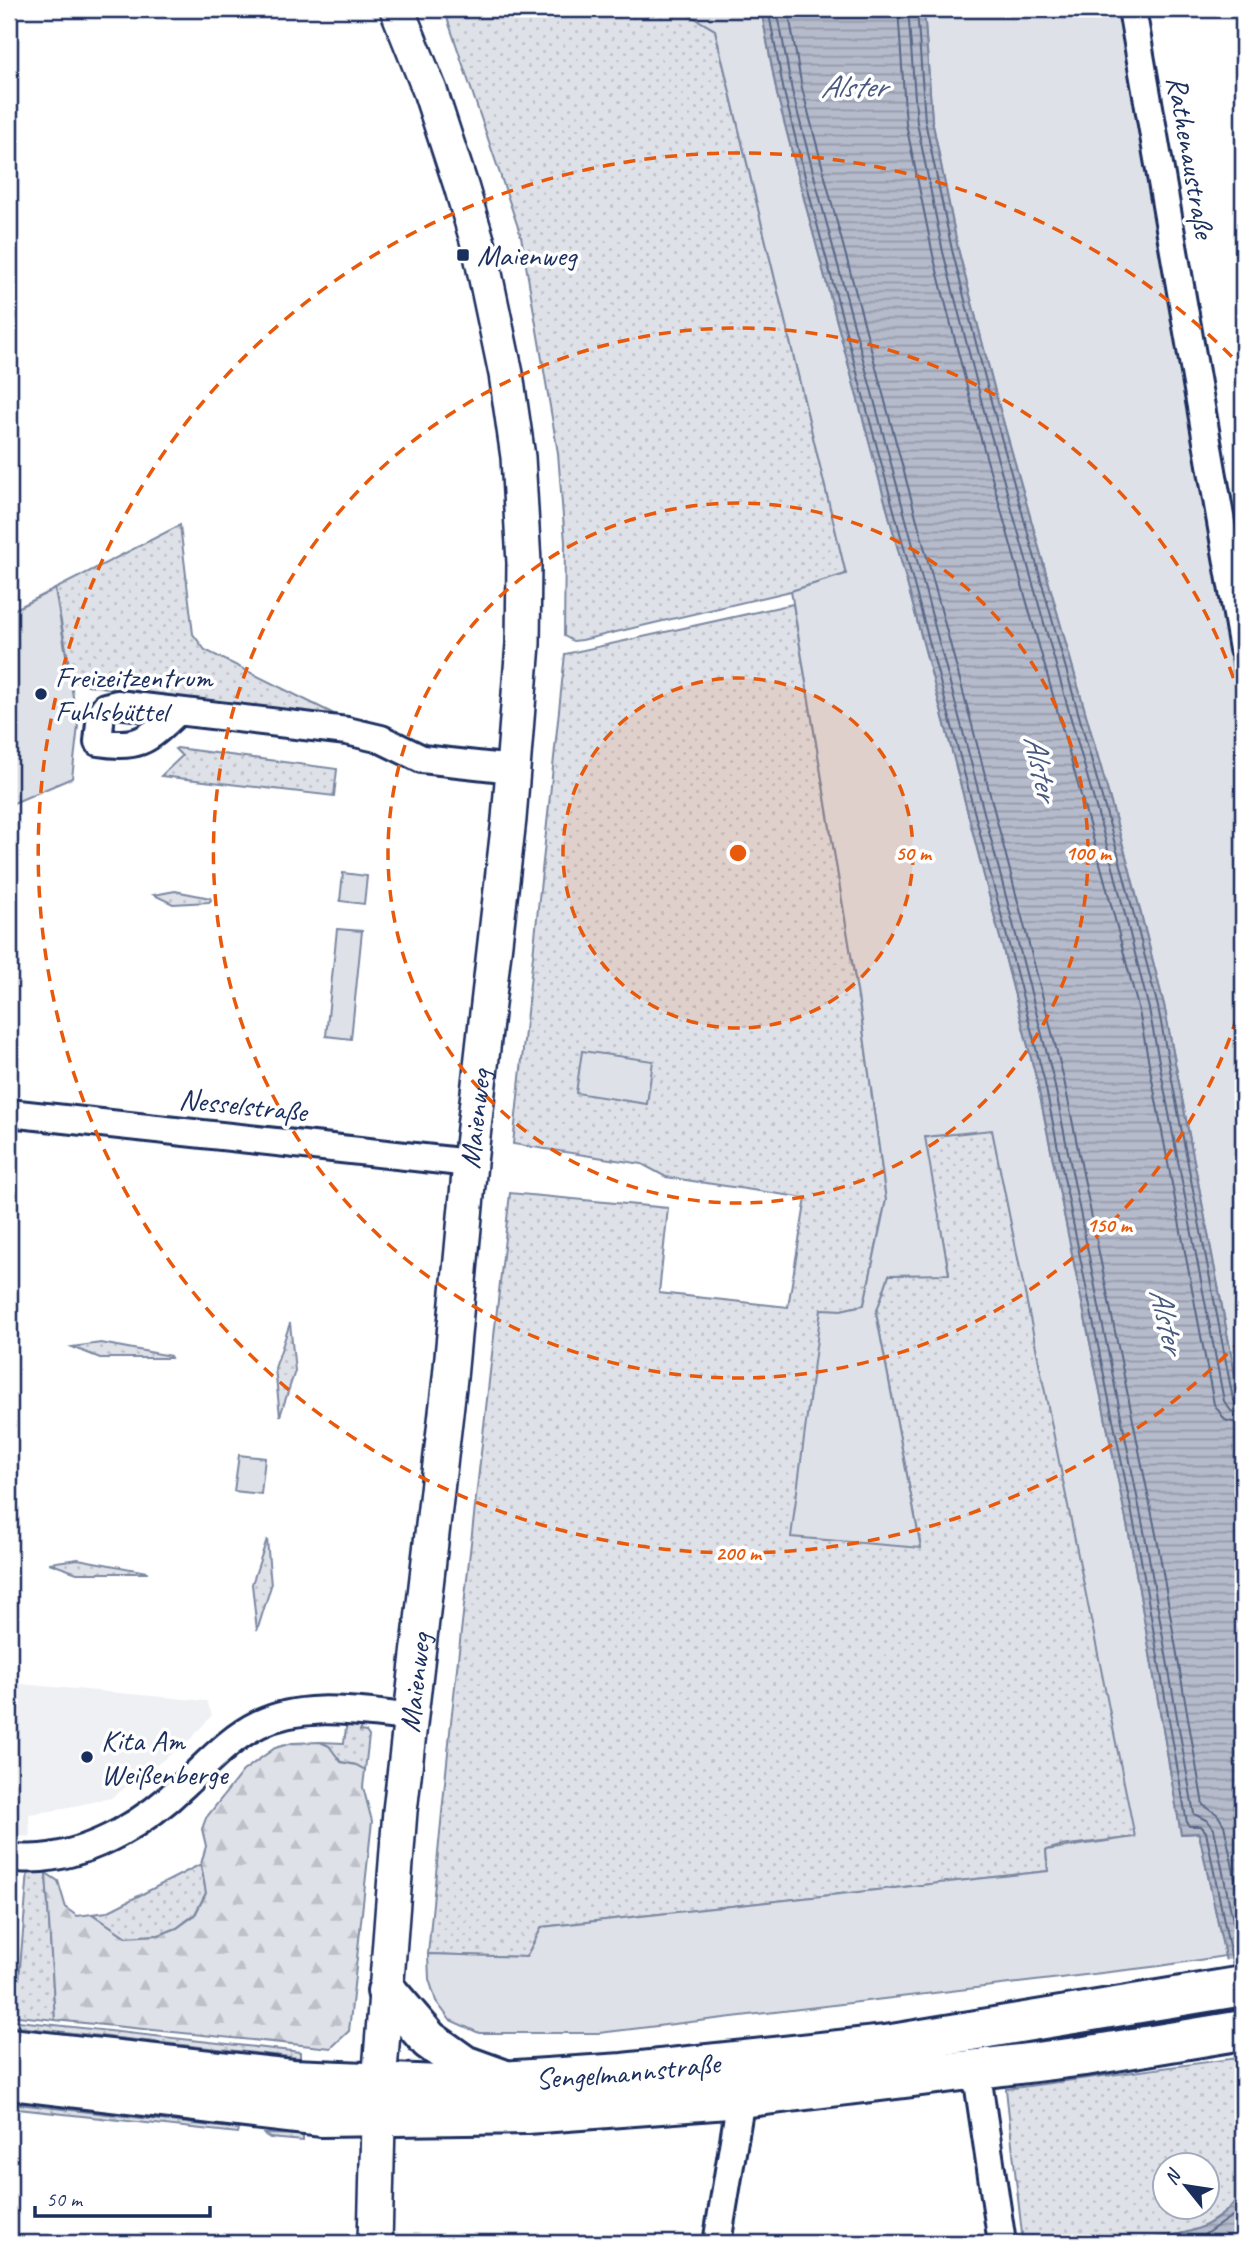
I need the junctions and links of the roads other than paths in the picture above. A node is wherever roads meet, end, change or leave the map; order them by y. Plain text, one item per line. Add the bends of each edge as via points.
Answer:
1 (397, 9) edge
2 (1132, 9) edge
3 (1243, 649) edge
4 (177, 712) dead end
5 (513, 769) junction
6 (9, 1113) edge
7 (470, 1163) junction
8 (411, 1717) junction
9 (9, 1858) edge
10 (1228, 1988) edge
11 (387, 1991) junction
12 (1230, 2032) edge
13 (9, 2048) edge
14 (976, 2068) junction
15 (505, 2079) junction
16 (9, 2080) edge
17 (741, 2098) junction
18 (379, 2100) junction
19 (375, 2243) edge
20 (717, 2243) edge
21 (1002, 2243) edge

1 - 5 street, Maienweg via 461,186 480,250 506,374 518,457 524,563
2 - 3 street, Rathenaustraße
4 - 5 street via 347,731 381,739 422,759
5 - 7 street, Maienweg
6 - 7 street, Nesselstraße
7 - 8 street, Maienweg
8 - 9 street via 311,1709 277,1717 239,1736 152,1812 106,1841 41,1858
8 - 11 street, Maienweg
10 - 15 main road, Sengelmannstraße via 886,2045 623,2073
11 - 15 main road via 429,2040 464,2065
11 - 18 street, Maienweg
12 - 14 main road, Sengelmannstraße
13 - 18 main road, Sengelmannstraße via 292,2079
14 - 17 main road, Sengelmannstraße
14 - 21 street
15 - 18 main road, Sengelmannstraße via 440,2085
16 - 18 main road, Sengelmannstraße via 321,2117
17 - 18 main road, Sengelmannstraße via 527,2114
17 - 20 street
18 - 19 street, Maienweg

